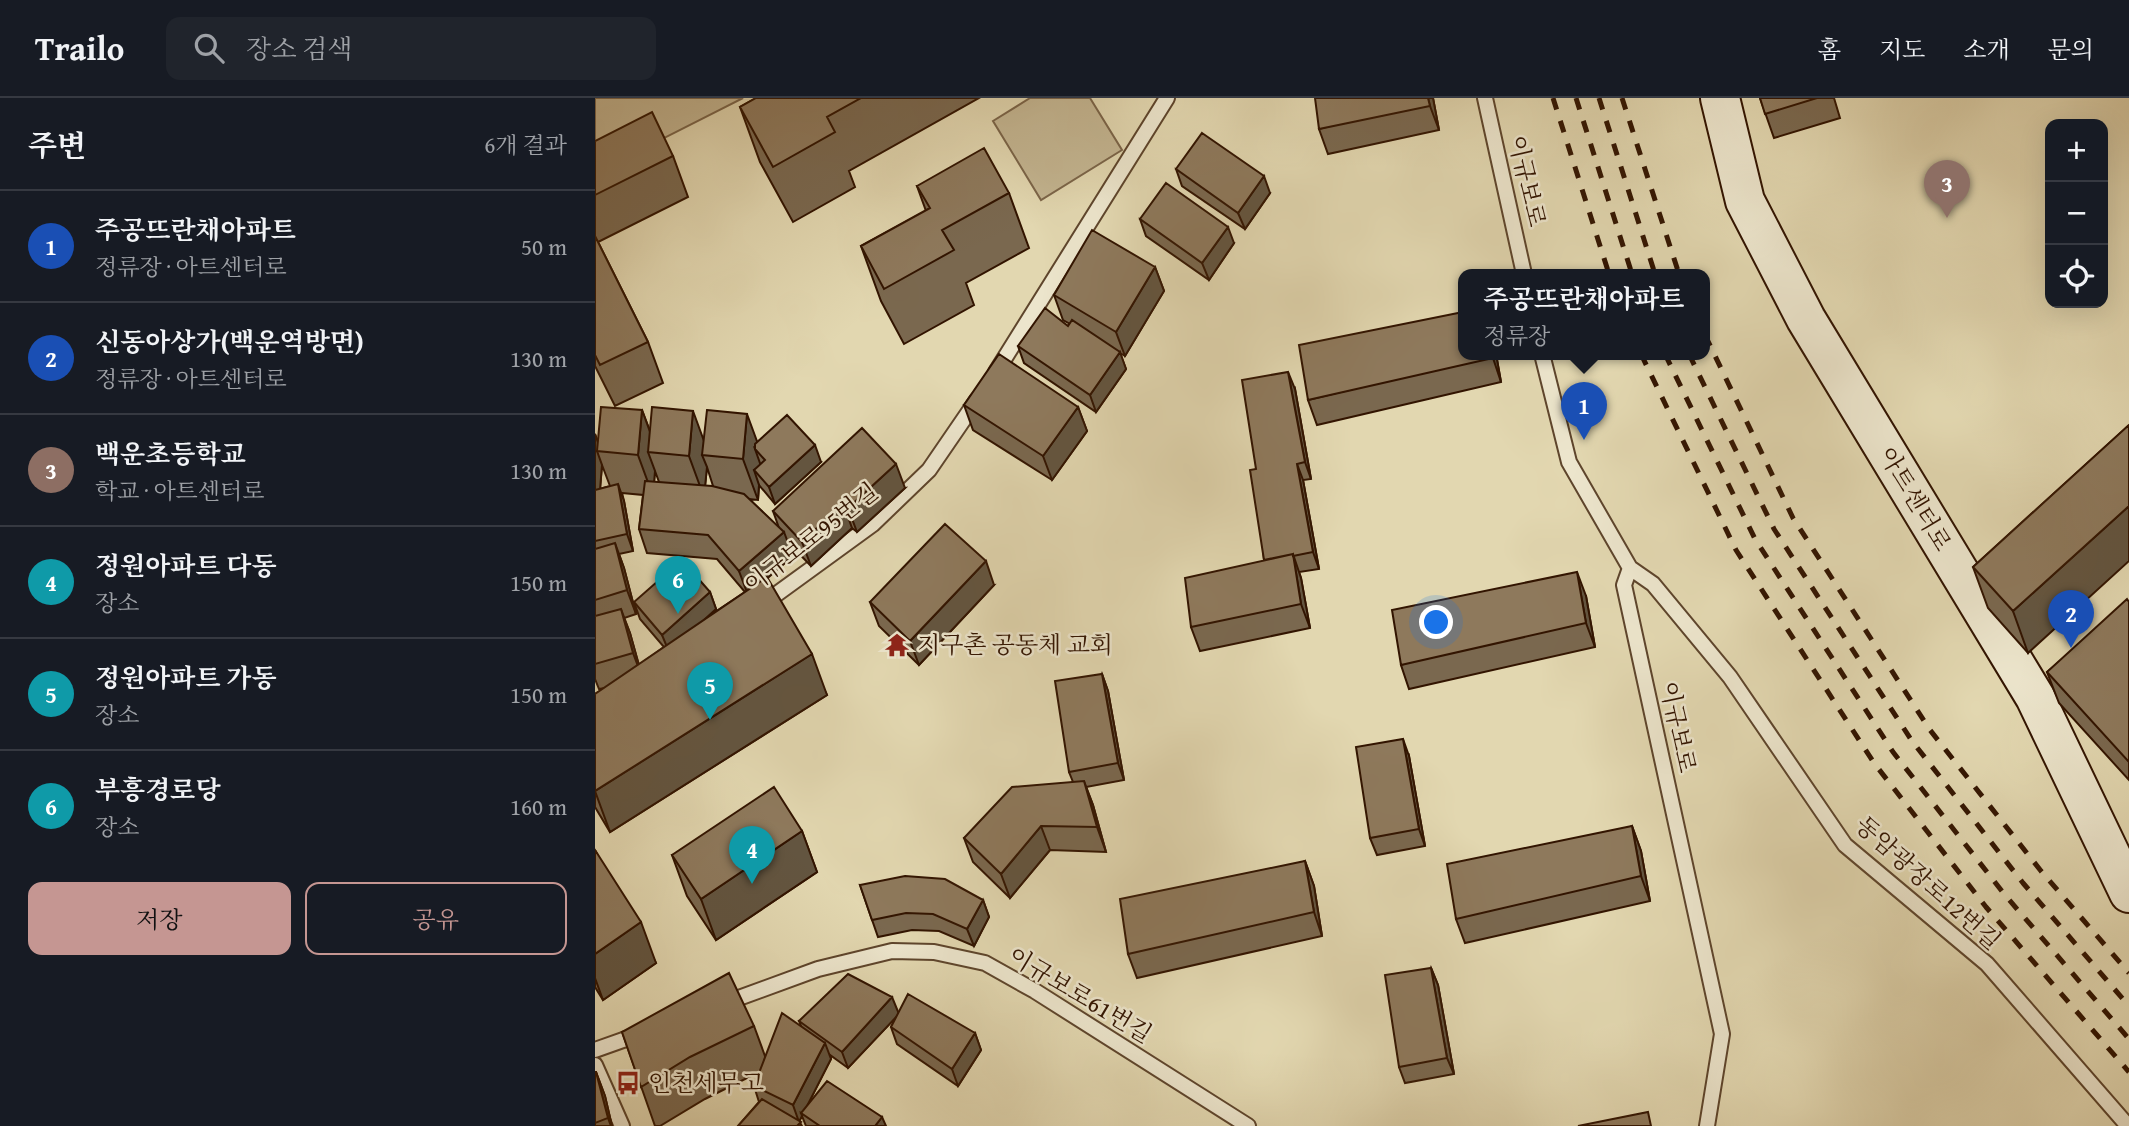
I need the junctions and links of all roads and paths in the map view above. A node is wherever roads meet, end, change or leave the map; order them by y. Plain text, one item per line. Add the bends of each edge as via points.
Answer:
1 (1167, 98) edge
2 (1485, 98) edge
3 (1720, 98) edge
4 (1523, 269) edge
5 (1544, 360) edge
6 (1630, 568) junction
7 (754, 611) edge
8 (2129, 893) edge
9 (713, 1007) edge
10 (661, 1026) edge
11 (595, 1050) edge
12 (595, 1065) edge
13 (622, 1126) edge
14 (1248, 1126) edge
15 (1707, 1126) edge
16 (2127, 1126) edge

1 - 7 lane, 이규보로95번길 via 929,470 873,524
2 - 4 lane, 이규보로
3 - 8 street, 아트센터로 via 1745,201 1806,319 2035,697
5 - 6 lane via 1569,462
6 - 15 lane, 이규보로 via 1624,585 1722,1034
6 - 16 lane, 동암광장로12번길 via 1653,584 1730,677 1845,845 1987,964
9 - 14 lane, 이규보로61번길 via 818,969 892,951 985,963
10 - 11 lane
12 - 13 lane

